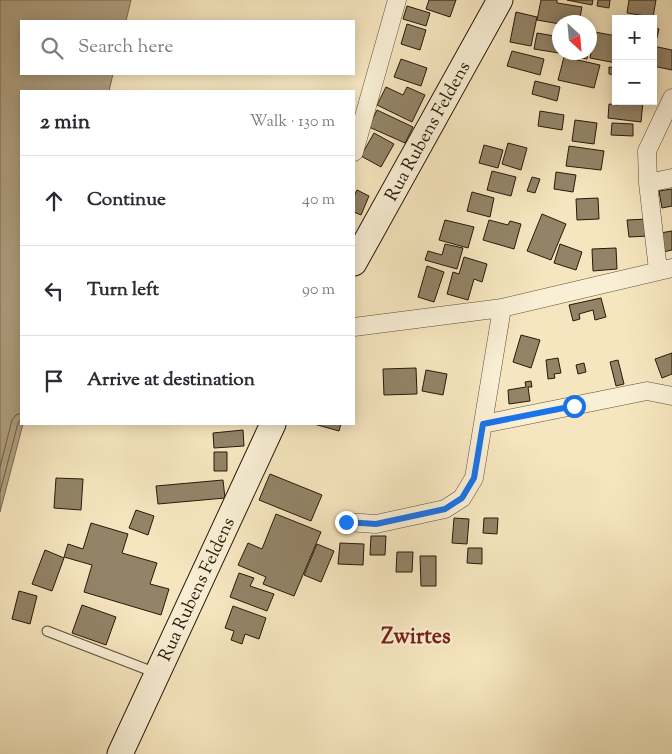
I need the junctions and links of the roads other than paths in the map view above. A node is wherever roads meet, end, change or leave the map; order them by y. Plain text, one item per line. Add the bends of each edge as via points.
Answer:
1 (397, 0) edge
2 (500, 0) edge
3 (672, 98) edge
4 (355, 148) edge
5 (672, 178) edge
6 (648, 183) junction
7 (355, 261) edge
8 (665, 269) edge
9 (502, 308) junction
10 (355, 327) edge
11 (672, 396) edge
12 (483, 424) junction
13 (273, 425) edge
14 (346, 522) dead end
15 (47, 631) dead end
16 (156, 673) junction
17 (120, 754) edge

1 - 4 street
2 - 7 main road, Rua Rubens Feldens
3 - 6 street via 647,151
5 - 6 street
6 - 8 street
8 - 9 street
9 - 10 street
9 - 12 street
11 - 12 street via 647,391
12 - 14 street via 474,478 462,498 445,509 376,524
13 - 16 main road, Rua Rubens Feldens
15 - 16 lane
16 - 17 main road, Rua Rubens Feldens

